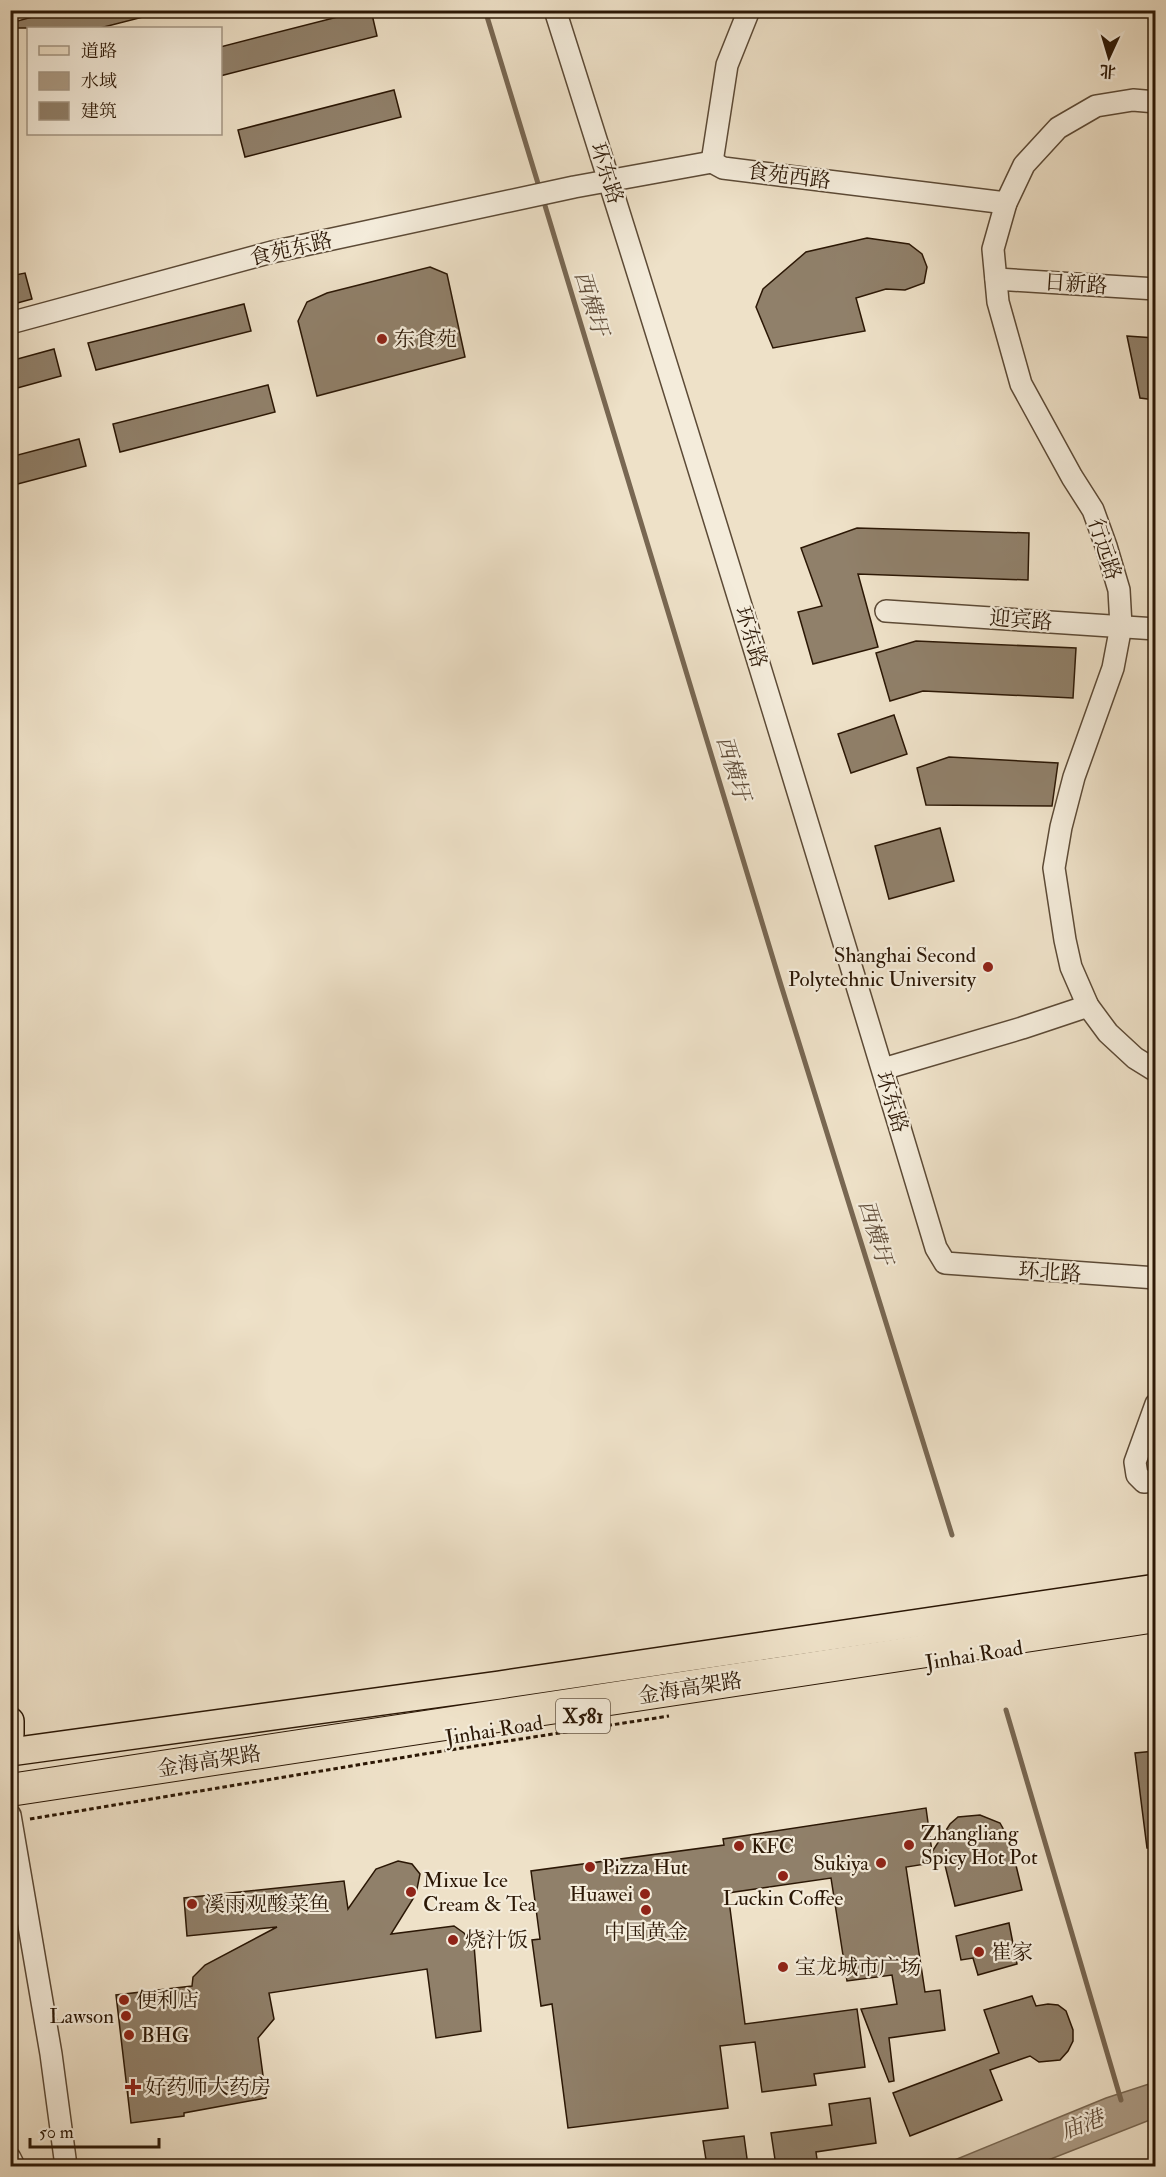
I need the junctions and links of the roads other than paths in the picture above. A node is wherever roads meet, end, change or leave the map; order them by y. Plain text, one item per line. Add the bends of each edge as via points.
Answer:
1 (555, 10) edge
2 (749, 10) edge
3 (1155, 102) edge
4 (712, 162) junction
5 (609, 182) junction
6 (574, 187) joint
7 (1006, 203) junction
8 (996, 279) junction
9 (1155, 289) edge
10 (10, 323) edge
11 (886, 612) dead end
12 (1121, 626) junction
13 (1155, 628) edge
14 (1088, 1006) junction
15 (883, 1069) junction
16 (1155, 1071) edge
17 (945, 1263) joint
18 (1155, 1278) edge
19 (1155, 1404) edge
20 (1155, 1481) edge
21 (1155, 1588) edge
22 (1155, 1599) edge
23 (1155, 1616) edge
24 (1155, 1626) edge
25 (10, 1721) edge
26 (10, 1734) edge
27 (10, 1752) edge
28 (10, 1772) edge
29 (10, 1790) edge
30 (11, 1814) edge
31 (10, 2158) edge
32 (14, 2166) edge
33 (66, 2166) edge

1 - 5 street, 环东路
2 - 4 street via 727,65
3 - 7 street, 行远路 via 1133,100 1096,106 1058,129 1024,165
4 - 5 street, 食苑西路
4 - 7 street, 食苑西路 via 723,168
5 - 6 street, 食苑西路
5 - 15 street, 环东路
6 - 10 street, 食苑东路 via 272,252
7 - 8 street, 行远路 via 993,249
8 - 9 street, 日新路
8 - 12 street, 行远路 via 998,302 1021,384 1093,510 1106,546 1119,590
11 - 12 street, 迎宾路
12 - 13 street, 迎宾路
12 - 14 street, 行远路 via 1113,668 1074,777 1054,868 1071,967
14 - 15 street
14 - 16 street, 行远路 via 1108,1033
15 - 17 street, 环东路 via 936,1248
17 - 18 street, 环北路
19 - 20 street via 1135,1462 1137,1475 1144,1482
21 - 27 main road, Jinhai Road / X581
22 - 28 highway, 金海高架路
23 - 29 highway, 金海高架路
24 - 30 main road, Jinhai Road / X581
25 - 26 main road
30 - 33 street
31 - 32 street

